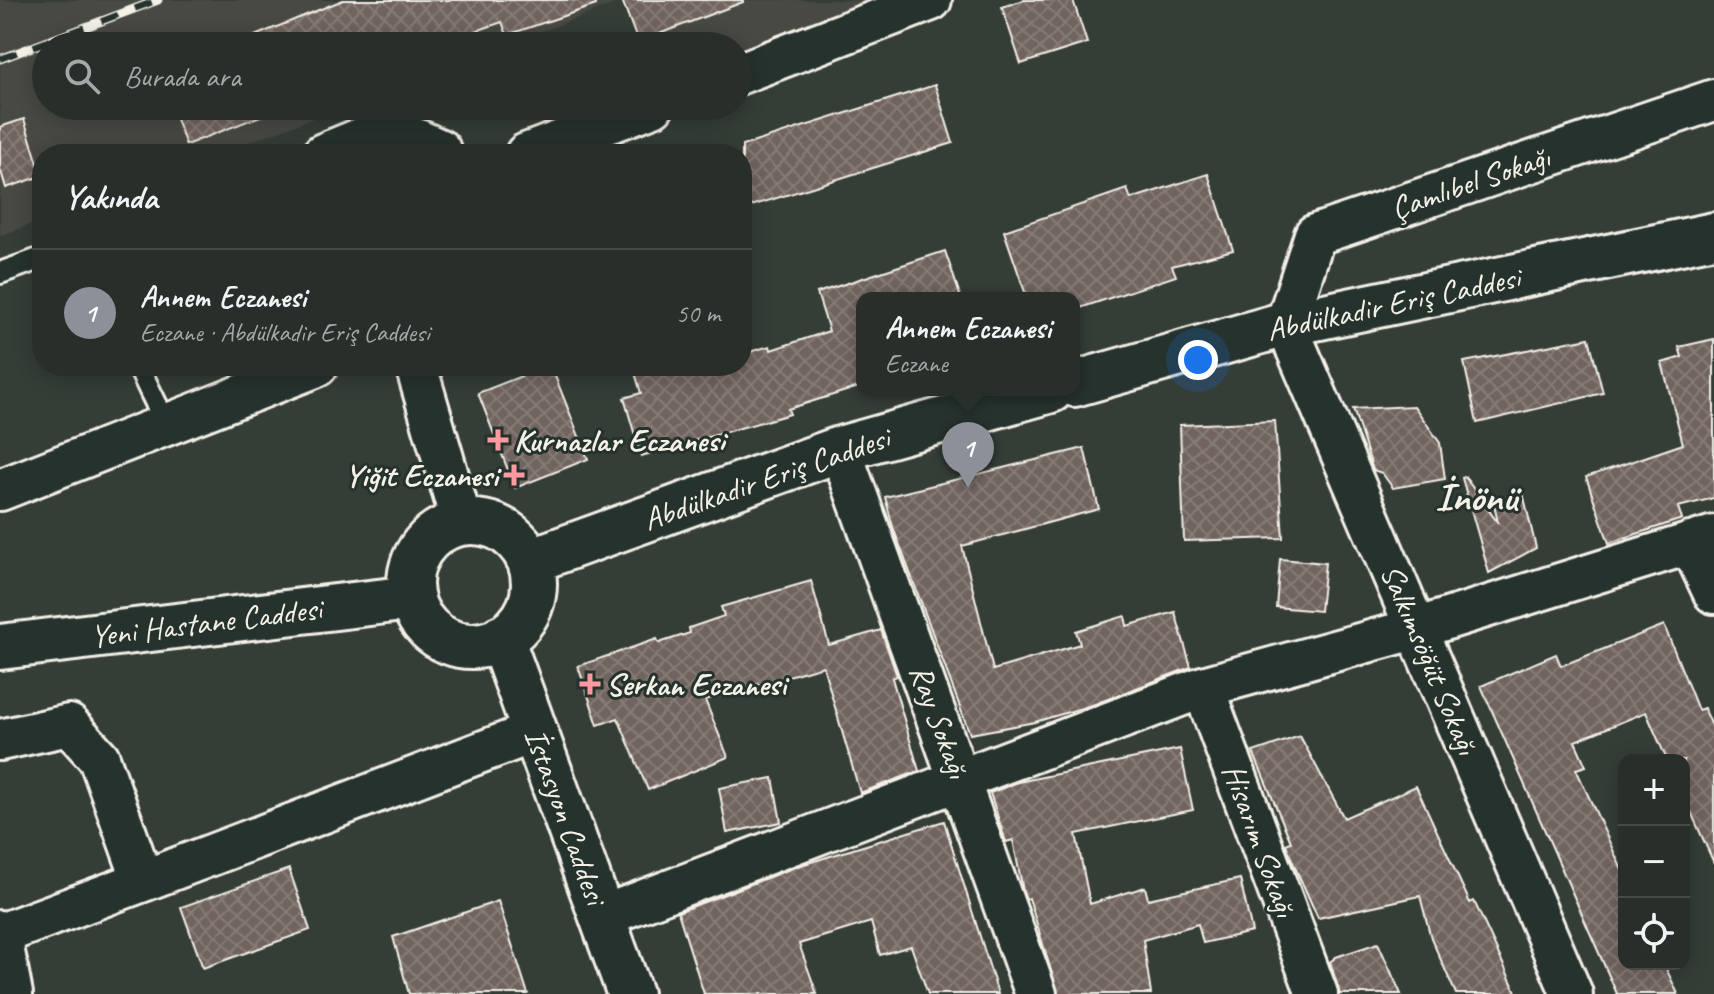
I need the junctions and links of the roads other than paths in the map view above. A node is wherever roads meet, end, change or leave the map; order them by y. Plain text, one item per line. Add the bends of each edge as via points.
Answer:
1 (931, 0) edge
2 (752, 69) edge
3 (1714, 100) edge
4 (616, 120) edge
5 (347, 144) edge
6 (427, 144) edge
7 (552, 144) edge
8 (1714, 235) edge
9 (32, 262) edge
10 (0, 273) edge
11 (1286, 324) junction
12 (143, 376) edge
13 (291, 376) edge
14 (419, 376) edge
15 (1080, 382) edge
16 (1030, 396) edge
17 (166, 424) junction
18 (840, 449) junction
19 (0, 490) edge
20 (462, 523) junction
21 (1702, 540) edge
22 (530, 561) junction
23 (1714, 593) edge
24 (411, 598) junction
25 (1418, 628) junction
26 (501, 638) junction
27 (0, 647) edge
28 (1203, 687) junction
29 (534, 732) junction
30 (0, 740) edge
31 (962, 780) junction
32 (143, 881) junction
33 (603, 916) junction
34 (1, 932) edge
35 (12, 994) edge
36 (630, 994) edge
37 (1036, 994) edge
38 (1317, 994) edge
39 (1572, 994) edge

1 - 2 street
3 - 11 street, Çamlıbel Sokağı via 1315,235
4 - 7 street
5 - 6 street via 389,127
8 - 11 main road, Abdülkadir Eriş Caddesi
9 - 10 lane
11 - 15 main road, Abdülkadir Eriş Caddesi
11 - 25 street, Salkımsöğüt Sokağı
12 - 17 lane
13 - 17 street
14 - 20 street
16 - 18 main road, Abdülkadir Eriş Caddesi
17 - 19 street
18 - 22 main road, Abdülkadir Eriş Caddesi
18 - 31 street, Ray Sokağı
20 - 22 main road via 483,523 503,531
20 - 24 main road via 443,529 421,550 410,577
21 - 23 street
21 - 25 street
22 - 26 main road via 535,581 532,602 523,620
24 - 26 main road via 432,632 450,642 469,646
24 - 27 main road, Yeni Hastane Caddesi
25 - 28 street
25 - 39 street, Salkımsöğüt Sokağı
26 - 29 main road, İstasyon Caddesi
28 - 31 street
28 - 38 street, Hisarım Sokağı
29 - 32 street
29 - 33 main road, İstasyon Caddesi
30 - 32 street via 69,725 99,758
31 - 33 street
31 - 37 street, Ray Sokağı
32 - 34 street
33 - 36 main road, İstasyon Caddesi
34 - 35 street

